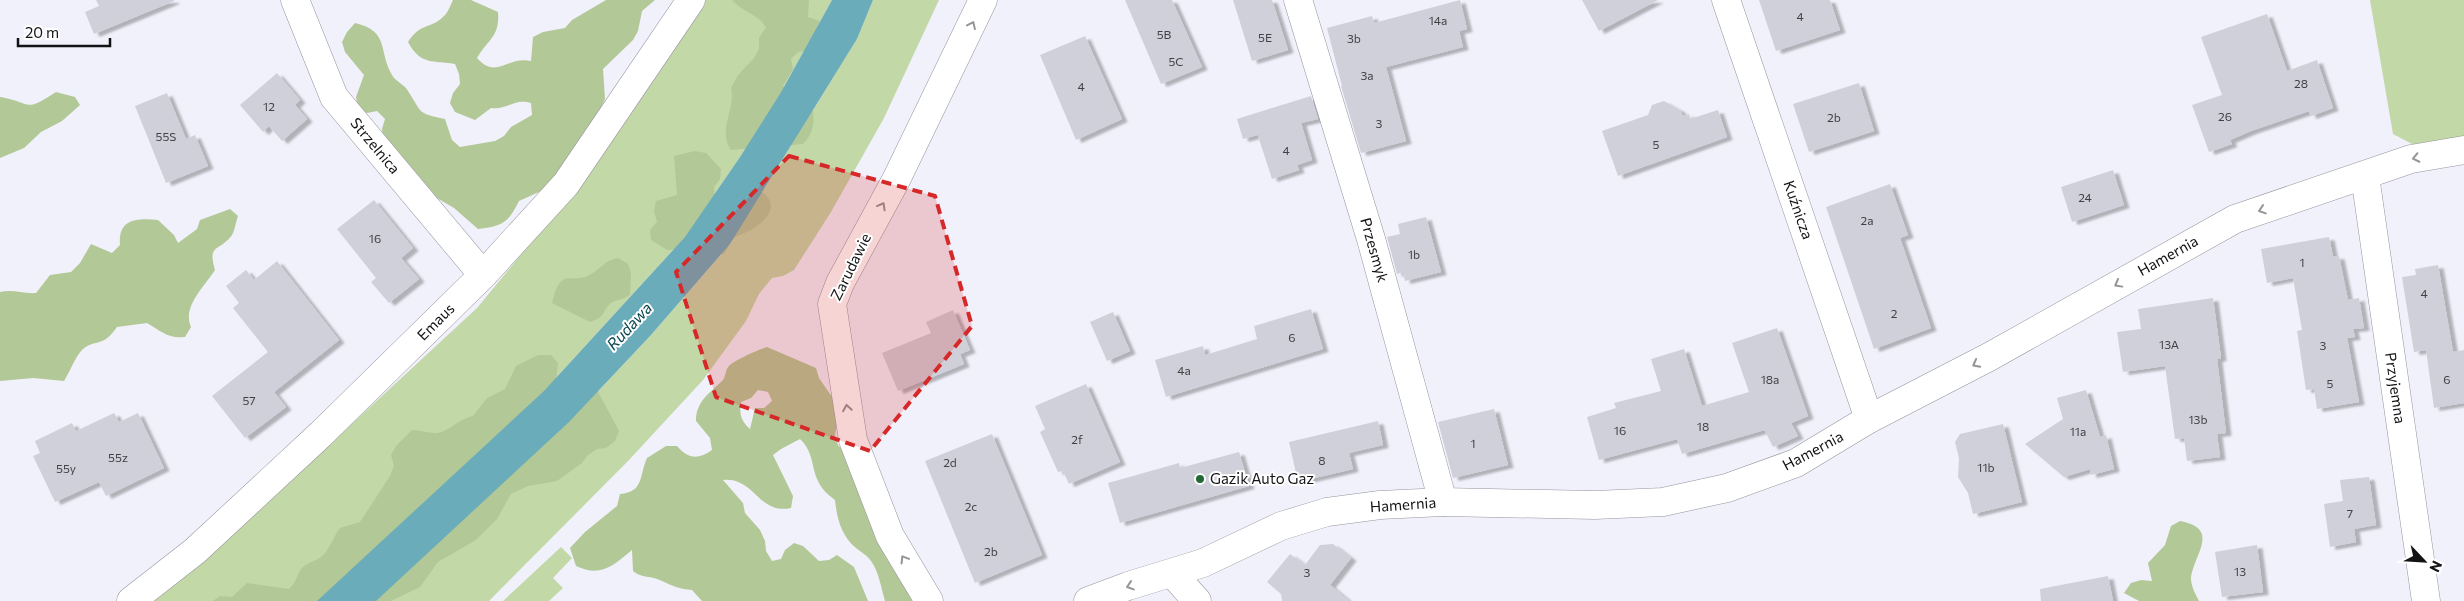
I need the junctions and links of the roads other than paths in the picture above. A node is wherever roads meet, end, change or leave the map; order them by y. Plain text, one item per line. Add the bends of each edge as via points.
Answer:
1 (295, 0) edge
2 (691, 0) edge
3 (983, 0) edge
4 (1298, 0) edge
5 (1726, 0) edge
6 (2464, 150) edge
7 (2365, 176) junction
8 (483, 275) junction
9 (1869, 419) junction
10 (1444, 502) junction
11 (1172, 574) junction
12 (131, 601) edge
13 (929, 601) edge
14 (1088, 601) edge
15 (1197, 601) edge
16 (2426, 601) edge

1 - 8 street, Strzelnica via 334,97
2 - 8 street, Emaus via 566,184
13 -> 3 street, Zarudawie via 890,536 852,440 832,304
4 - 10 street, Przesmyk via 1371,239
5 - 9 street, Kuźnicza
6 -> 7 street, Hamernia via 2411,159
7 -> 9 street, Hamernia via 2235,219 1988,357
7 - 16 street, Przyjemna
8 - 12 street, Emaus via 321,434 195,551
9 - 10 street, Hamernia via 1796,463 1727,488 1663,502 1596,505
10 - 11 street, Hamernia via 1327,512 1281,526
11 -> 14 street, Hamernia
11 - 15 street

